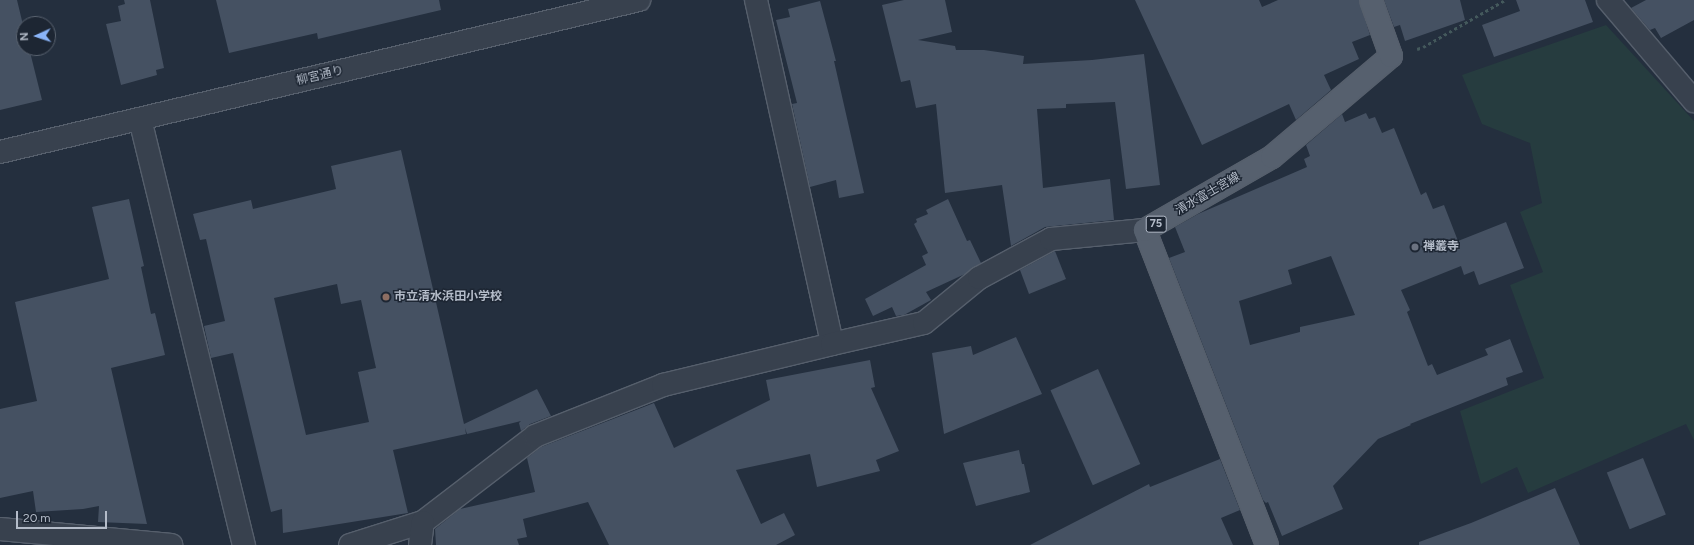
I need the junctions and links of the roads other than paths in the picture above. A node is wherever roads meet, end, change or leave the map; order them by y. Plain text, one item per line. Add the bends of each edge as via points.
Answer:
1 (639, 0) edge
2 (756, 0) edge
3 (1371, 0) edge
4 (1608, 0) edge
5 (1694, 101) edge
6 (140, 119) junction
7 (0, 152) edge
8 (1145, 230) junction
9 (832, 344) junction
10 (423, 522) junction
11 (0, 530) edge
12 (171, 545) edge
13 (244, 545) edge
14 (350, 545) edge
15 (420, 545) edge
16 (1267, 545) edge

1 - 6 street, 柳宮通り
2 - 9 street
3 - 8 main road, 清水富士宮線 / 75 via 1391,56 1272,157
4 - 5 street
6 - 7 street, 柳宮通り
6 - 13 street
8 - 9 street via 1051,239 979,278 924,323
8 - 16 main road, 75
9 - 10 street via 663,386 535,436
10 - 14 street
10 - 15 street
11 - 12 street

